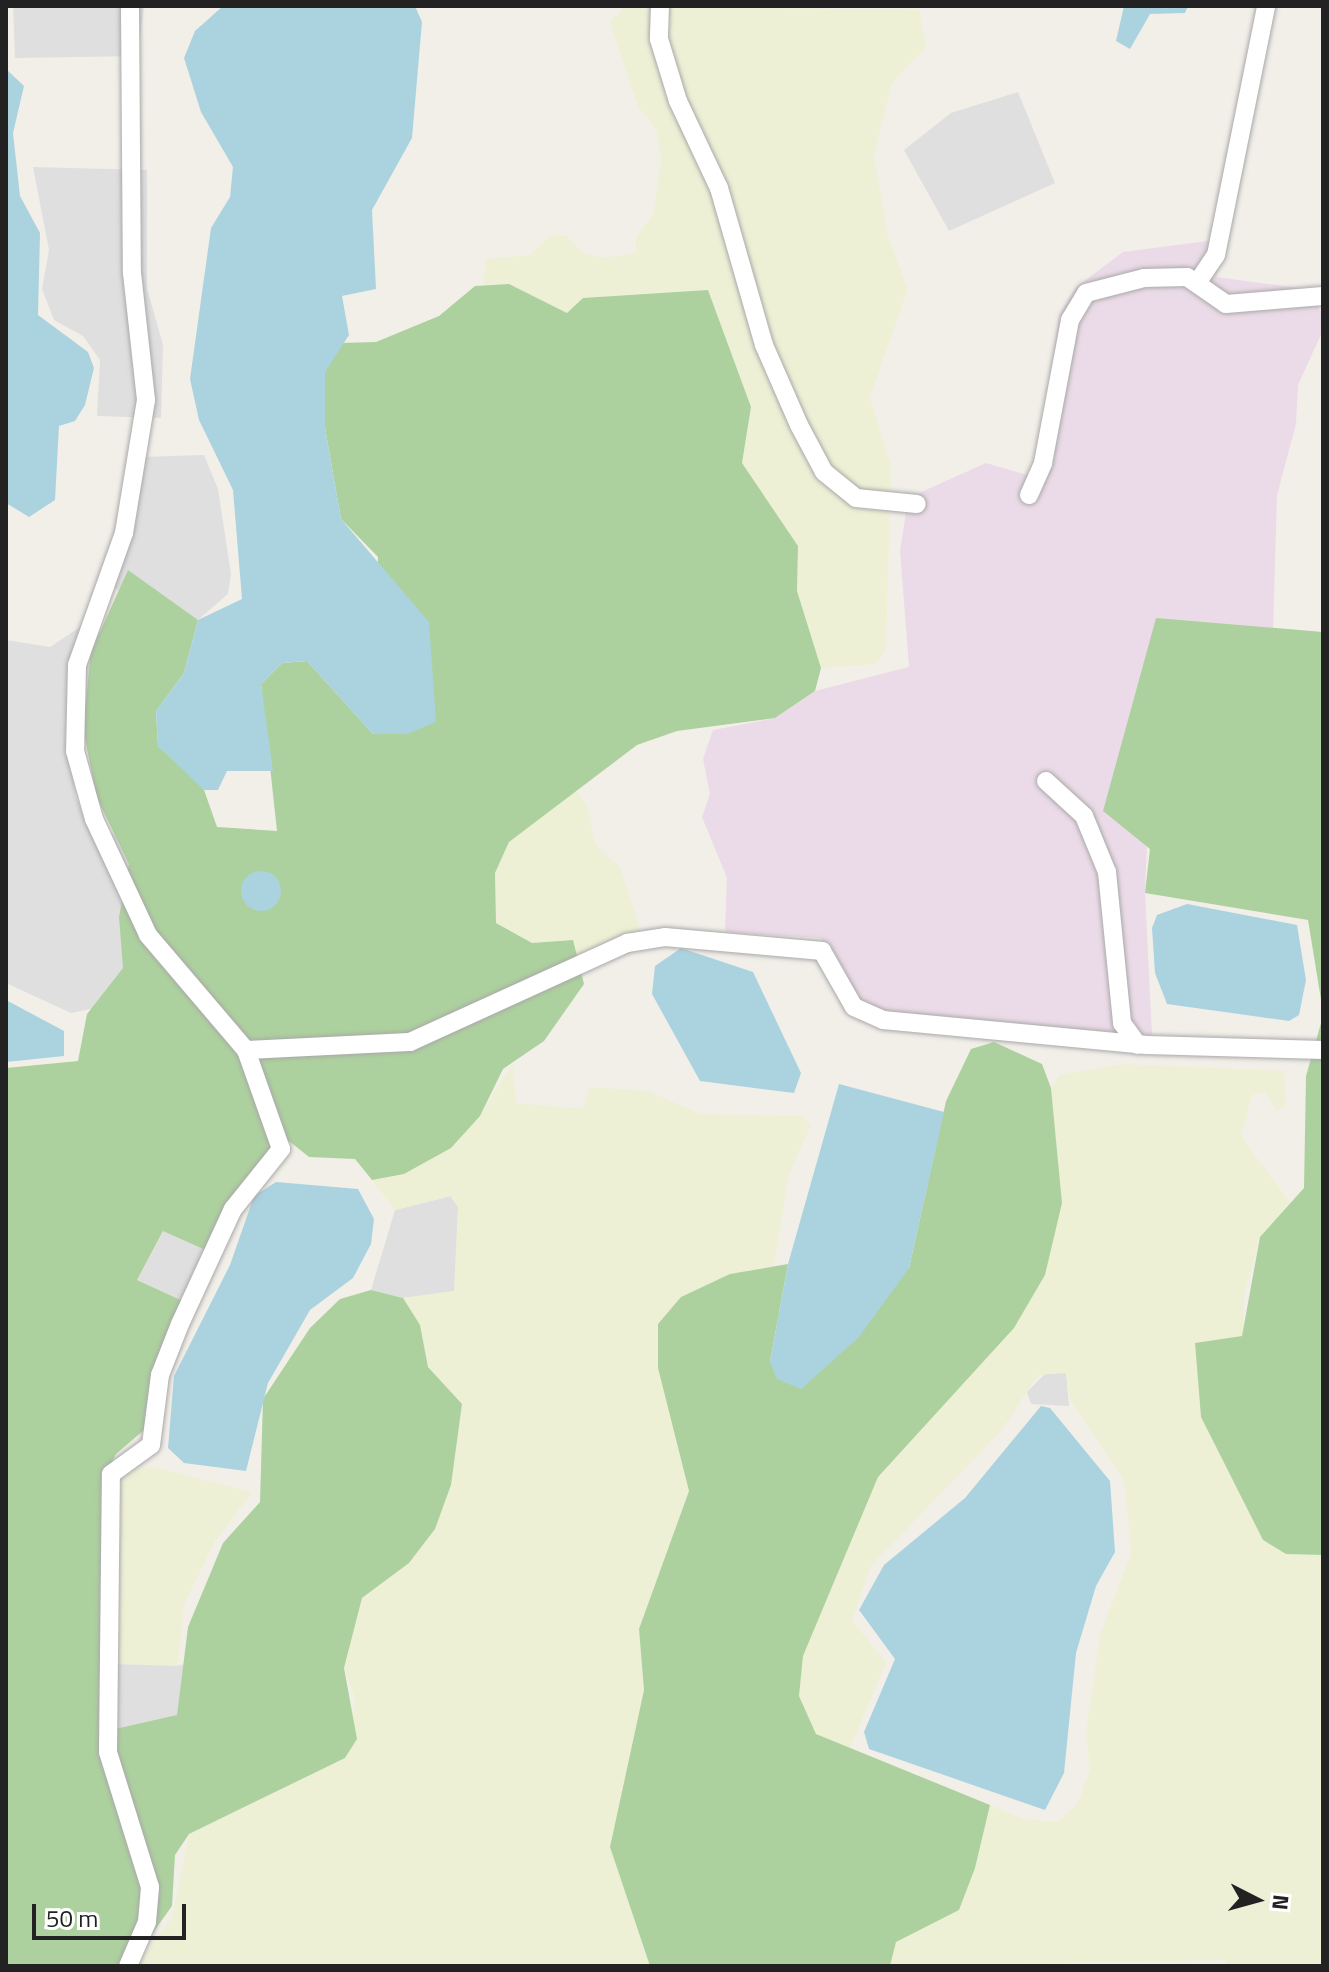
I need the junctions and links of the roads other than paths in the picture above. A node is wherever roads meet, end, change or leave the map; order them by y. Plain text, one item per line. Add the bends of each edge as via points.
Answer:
1 (130, 6) edge
2 (660, 6) edge
3 (1266, 6) edge
4 (1199, 280) junction
5 (1323, 296) edge
6 (1029, 495) dead end
7 (917, 504) dead end
8 (1046, 781) dead end
9 (1138, 1045) junction
10 (246, 1050) junction
11 (1323, 1050) edge
12 (128, 1966) edge

1 - 10 street via 132,273 146,400 124,533 77,665 75,751 94,819 148,935
2 - 7 street via 659,39 678,101 719,188 764,345 799,425 824,472 856,498
3 - 4 street via 1216,255
4 - 5 street via 1226,304
4 - 6 street via 1144,278 1106,285 1078,301 1043,463
8 - 9 street via 1084,816 1107,872 1122,1023
9 - 10 street via 883,1020 854,1007 822,951 665,937 627,943 410,1042
9 - 11 street
10 - 12 street via 281,1149 233,1209 168,1353 151,1445 111,1474 108,1752 150,1887 147,1922

